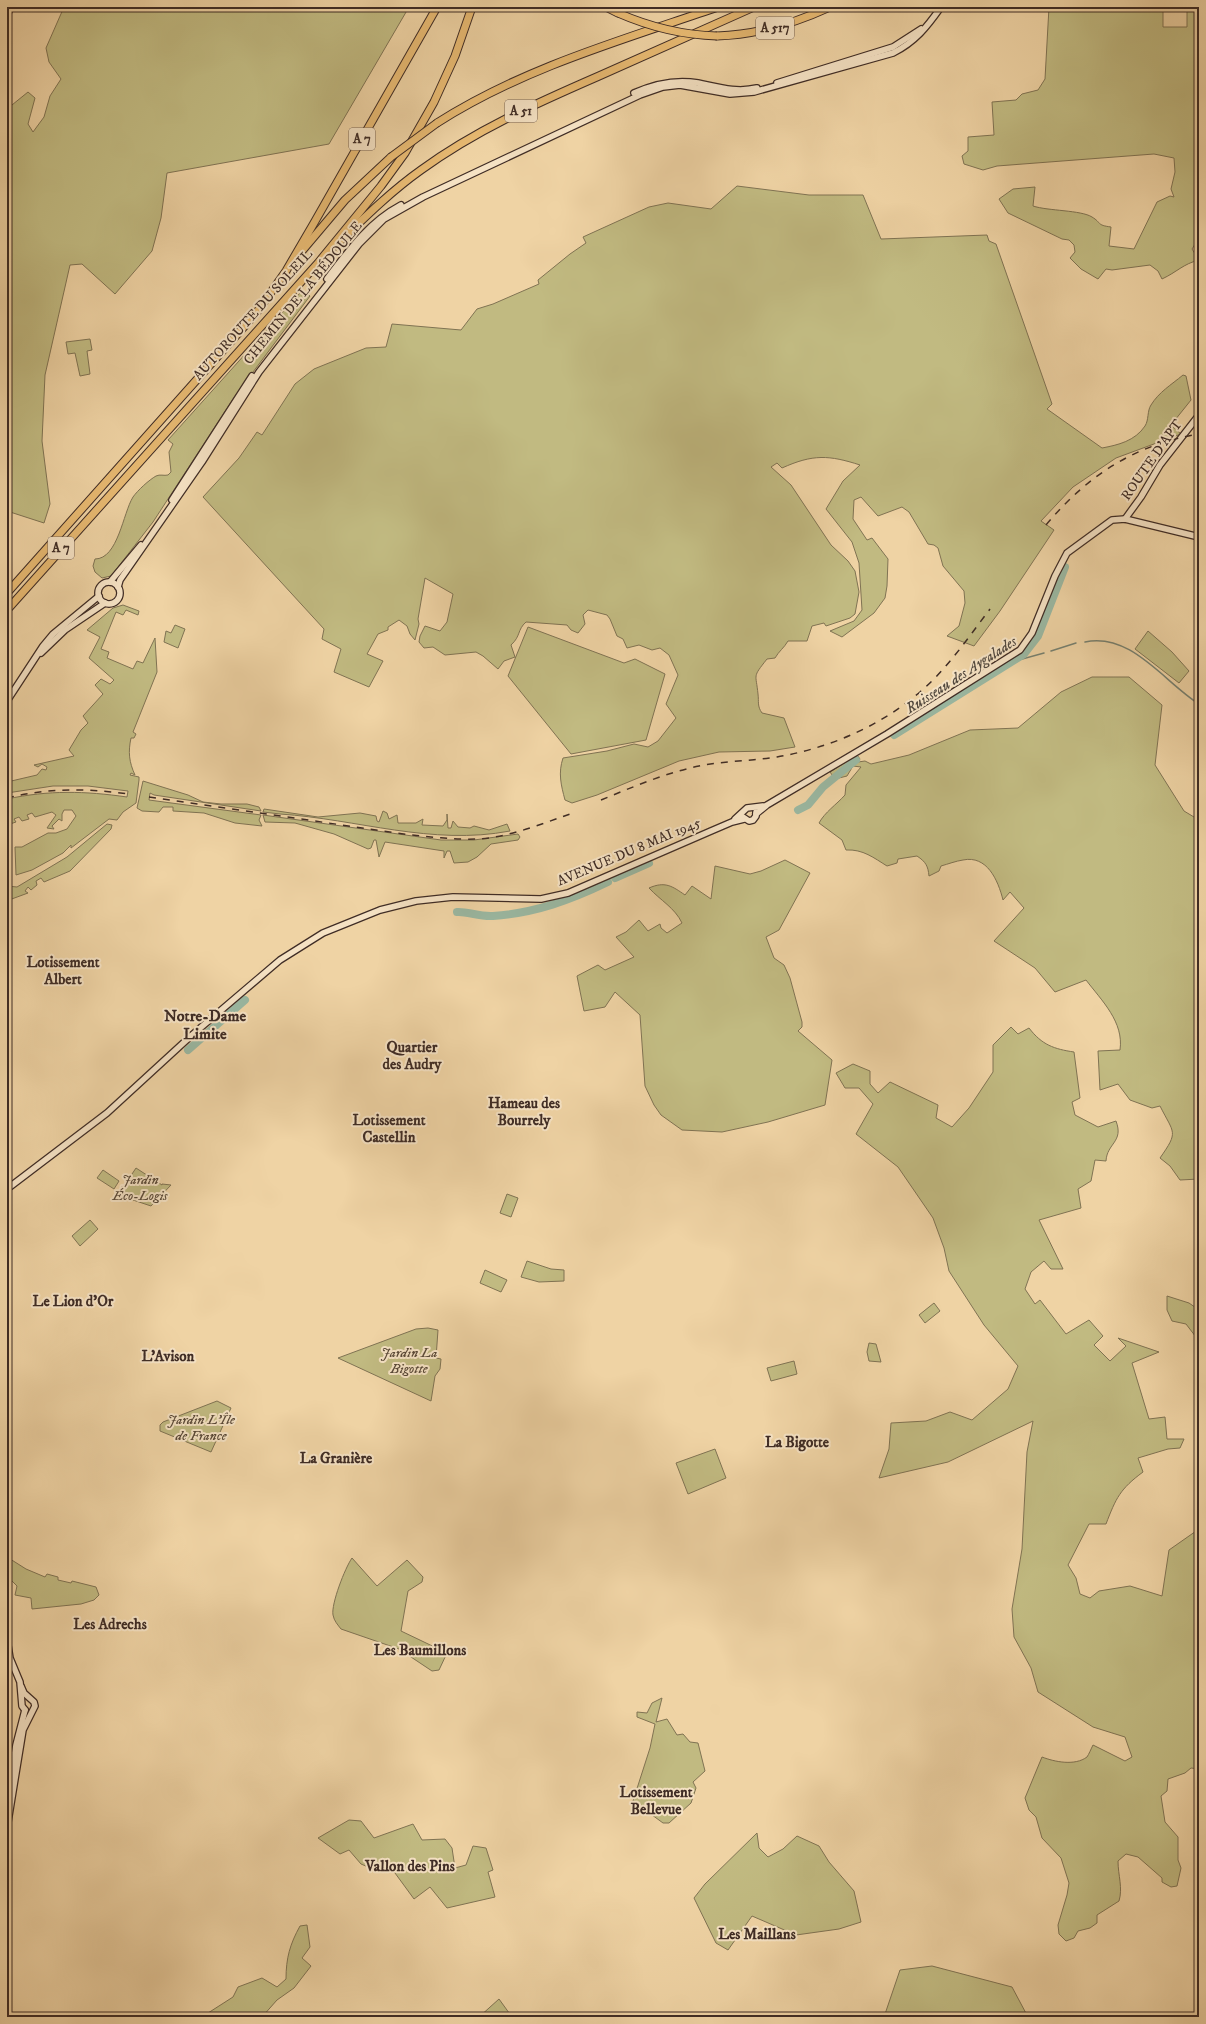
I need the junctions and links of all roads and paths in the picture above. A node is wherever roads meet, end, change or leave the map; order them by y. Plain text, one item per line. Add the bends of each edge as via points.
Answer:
1 (11, 7) edge
2 (437, 7) edge
3 (472, 7) edge
4 (606, 7) edge
5 (718, 7) edge
6 (754, 7) edge
7 (830, 7) edge
8 (941, 7) edge
9 (7, 15) edge
10 (933, 18) junction
11 (318, 263) junction
12 (286, 271) junction
13 (1199, 415) edge
14 (1125, 519) junction
15 (1199, 537) edge
16 (110, 582) junction
17 (118, 587) junction
18 (7, 593) edge
19 (99, 596) junction
20 (105, 603) junction
21 (7, 610) edge
22 (36, 658) junction
23 (7, 701) edge
24 (767, 805) junction
25 (752, 808) junction
26 (756, 814) junction
27 (743, 816) junction
28 (7, 1188) edge
29 (7, 1639) edge
30 (7, 1659) edge
31 (17, 1676) junction
32 (21, 1686) junction
33 (29, 1699) junction
34 (23, 1702) junction
35 (28, 1710) junction
36 (7, 1801) edge
37 (7, 1828) edge

1 - 9 street
2 - 12 highway, AUTOROUTE DU SOLEIL / A 7
3 - 11 highway, AUTOROUTE DU SOLEIL / A 7 via 449,71 420,128 381,186
4 - 7 highway, A 517, bridge via 637,21 667,30 717,36 746,34 773,28
5 - 12 highway, A 51, bridge via 534,71 484,95 437,123 391,157 345,200
6 - 11 highway, A 51 via 532,105 470,138 393,191
8 - 10 street, CHEMIN DE LA BÉDOULE
10 - 16 street, CHEMIN DE LA BÉDOULE via 918,32 893,47 753,89 732,90 682,82 655,85 388,212 351,247 256,370 162,516
10 - 17 street, CHEMIN DE LA BÉDOULE via 917,38 893,53 791,83 746,94 730,94 680,85 640,94 422,197 384,219 360,244 259,372 202,462 120,580
11 - 21 highway, AUTOROUTE DU SOLEIL / A 7
12 - 18 highway, AUTOROUTE DU SOLEIL / A 7 via 238,335
13 - 14 street, ROUTE D'APT via 1160,465
14 - 15 street
14 - 24 street via 1112,520 1067,553 1032,633 1020,650
16 - 17 street
16 - 19 street via 101,586
17 - 20 street via 120,594 116,601
19 - 20 street
19 - 22 street via 53,634
20 - 22 street via 65,630
22 - 23 street
24 - 25 street
24 - 26 street
25 - 26 street
25 - 27 street via 747,808
26 - 27 street via 753,820 749,821
27 - 28 street, AVENUE DU 8 MAI 1945 via 563,895 541,899 429,899 397,905 337,927 280,960 192,1035 107,1113
29 - 31 street via 10,1658
30 - 31 street
31 - 32 street
32 - 33 street
32 - 34 street
33 - 34 street
33 - 35 street via 35,1704
34 - 35 street via 22,1706
35 - 36 street via 16,1745
35 - 37 street

